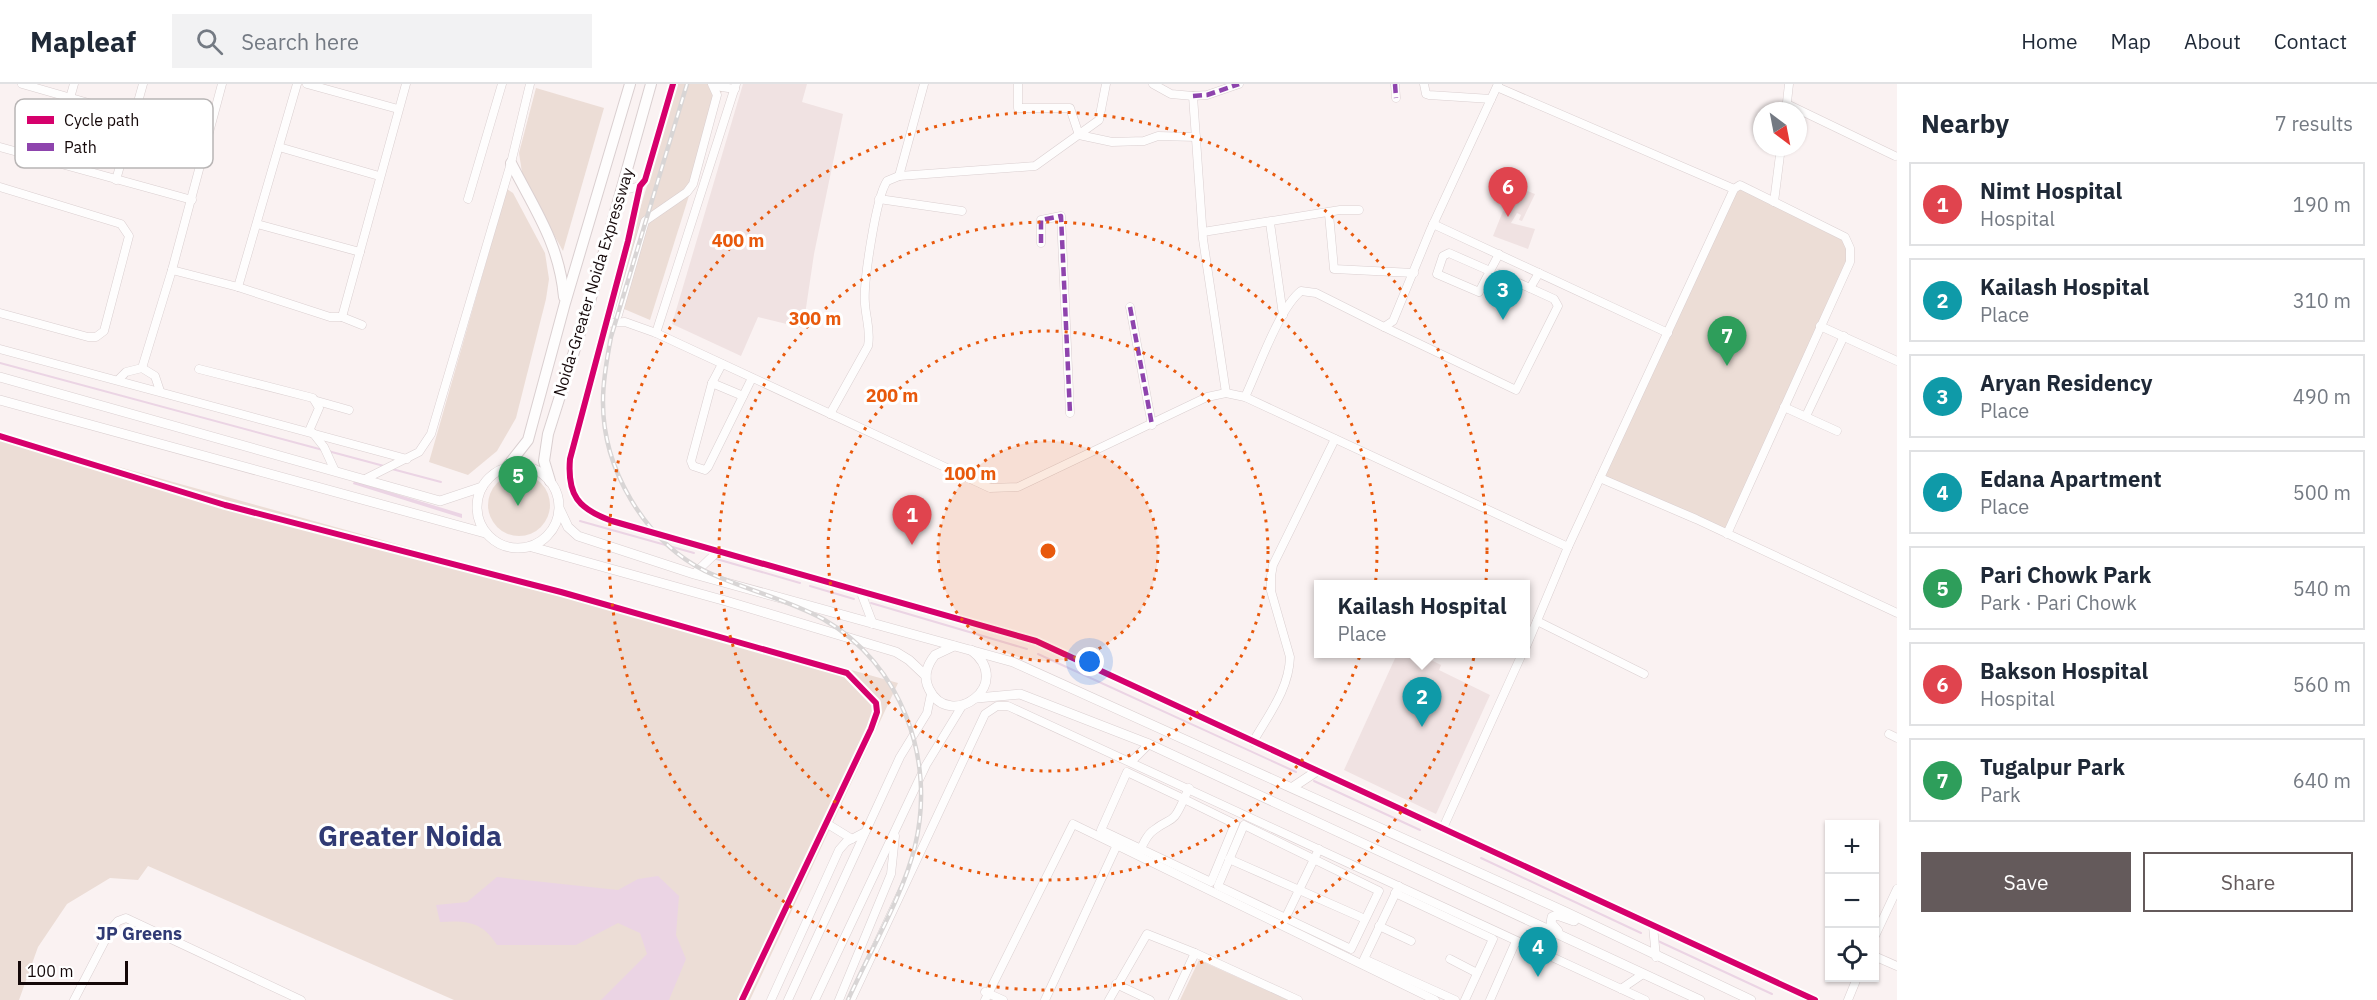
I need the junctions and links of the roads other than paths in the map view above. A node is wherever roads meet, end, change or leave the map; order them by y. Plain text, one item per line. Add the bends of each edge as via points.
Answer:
1 (22, 84) edge
2 (74, 84) edge
3 (144, 84) edge
4 (222, 84) edge
5 (297, 84) edge
6 (307, 84) edge
7 (406, 84) edge
8 (502, 84) edge
9 (530, 84) edge
10 (630, 84) edge
11 (651, 84) edge
12 (673, 84) edge
13 (924, 84) edge
14 (1018, 84) edge
15 (1106, 84) edge
16 (1153, 84) edge
17 (1239, 84) edge
18 (1395, 84) edge
19 (1424, 84) edge
20 (1789, 84) edge
21 (714, 85) edge
22 (1497, 85) edge
23 (37, 86) edge
24 (735, 86) edge
25 (1193, 96) junction
26 (70, 98) junction
27 (1396, 98) dead end
28 (74, 99) edge
29 (139, 99) edge
30 (1491, 99) junction
31 (1787, 102) edge
32 (398, 109) junction
33 (1807, 116) edge
34 (213, 119) edge
35 (1079, 135) junction
36 (1196, 137) junction
37 (0, 147) edge
38 (279, 147) junction
39 (15, 151) edge
40 (1780, 156) edge
41 (1895, 156) dead end
42 (511, 163) junction
43 (74, 168) edge
44 (119, 168) edge
45 (200, 168) edge
46 (379, 176) junction
47 (899, 176) junction
48 (116, 180) junction
49 (693, 184) junction
50 (640, 186) junction
51 (0, 187) edge
52 (705, 188) junction
53 (1734, 189) junction
54 (621, 191) junction
55 (468, 199) dead end
56 (879, 199) junction
57 (192, 200) junction
58 (1774, 202) junction
59 (1359, 210) dead end
60 (962, 211) dead end
61 (1329, 214) junction
62 (1270, 223) junction
63 (257, 224) junction
64 (1433, 224) junction
65 (1203, 232) junction
66 (1041, 243) dead end
67 (360, 252) junction
68 (1499, 254) junction
69 (172, 270) junction
70 (1490, 271) junction
71 (1414, 273) junction
72 (1539, 273) junction
73 (1499, 274) dead end
74 (238, 287) junction
75 (1530, 288) junction
76 (565, 303) junction
77 (611, 307) junction
78 (1130, 307) dead end
79 (0, 313) edge
80 (618, 315) junction
81 (1283, 315) junction
82 (342, 317) junction
83 (607, 322) junction
84 (625, 322) junction
85 (362, 325) dead end
86 (1821, 326) junction
87 (1384, 327) junction
88 (656, 333) junction
89 (1668, 333) junction
90 (1844, 336) junction
91 (0, 349) edge
92 (1897, 361) edge
93 (722, 364) junction
94 (142, 368) junction
95 (199, 369) dead end
96 (0, 377) edge
97 (752, 378) junction
98 (118, 380) junction
99 (712, 383) junction
100 (160, 391) junction
101 (1226, 393) junction
102 (743, 396) junction
103 (1245, 397) junction
104 (0, 400) edge
105 (316, 401) junction
106 (1784, 407) junction
107 (349, 410) dead end
108 (1070, 413) dead end
109 (830, 414) junction
110 (1806, 416) junction
111 (1152, 425) junction
112 (1837, 431) dead end
113 (311, 432) junction
114 (0, 436) edge
115 (1335, 439) junction
116 (408, 459) junction
117 (507, 468) junction
118 (335, 471) junction
119 (367, 478) junction
120 (1600, 478) junction
121 (550, 481) junction
122 (482, 487) junction
123 (560, 510) junction
124 (485, 533) junction
125 (1727, 534) junction
126 (532, 547) junction
127 (1568, 547) junction
128 (718, 550) junction
129 (694, 574) junction
130 (860, 590) junction
131 (1897, 613) edge
132 (1537, 621) junction
133 (873, 624) junction
134 (1530, 638) edge
135 (956, 646) junction
136 (971, 650) junction
137 (1520, 658) edge
138 (1644, 674) dead end
139 (926, 676) junction
140 (931, 694) junction
141 (977, 698) junction
142 (962, 706) junction
143 (1889, 734) dead end
144 (1897, 738) edge
145 (1253, 742) junction
146 (1149, 744) junction
147 (1132, 761) junction
148 (1317, 771) junction
149 (1293, 787) junction
150 (1189, 788) junction
151 (1184, 799) junction
152 (826, 823) junction
153 (1443, 828) junction
154 (865, 832) junction
155 (896, 832) junction
156 (852, 839) junction
157 (1118, 845) junction
158 (1319, 849) junction
159 (1139, 852) junction
160 (1229, 859) junction
161 (1313, 859) junction
162 (1897, 889) edge
163 (1299, 890) junction
164 (1397, 890) junction
165 (1365, 919) junction
166 (1585, 921) junction
167 (1283, 922) junction
168 (1379, 926) junction
169 (1653, 926) junction
170 (1879, 929) edge
171 (1561, 935) junction
172 (1495, 936) junction
173 (1411, 941) dead end
174 (1516, 941) junction
175 (1195, 953) junction
176 (1656, 957) junction
177 (1879, 958) edge
178 (1450, 959) dead end
179 (1897, 966) edge
180 (1478, 973) junction
181 (1643, 974) junction
182 (1855, 982) edge
183 (1116, 984) junction
184 (1621, 989) junction
185 (986, 995) edge
186 (1422, 997) edge
187 (1295, 999) edge
188 (74, 1000) edge
189 (301, 1000) edge
190 (742, 1000) edge
191 (771, 1000) edge
192 (788, 1000) edge
193 (815, 1000) edge
194 (839, 1000) edge
195 (852, 1000) edge
196 (1003, 1000) edge
197 (1045, 1000) edge
198 (1109, 1000) edge
199 (1150, 1000) edge
200 (1173, 1000) edge
201 (1435, 1000) edge
202 (1455, 1000) edge
203 (1465, 1000) edge
204 (1490, 1000) edge
205 (1645, 1000) edge
206 (1700, 1000) edge
207 (1751, 1000) edge
208 (1815, 1000) edge
209 (1848, 1000) edge

1 - 23 street
2 - 26 street
3 - 29 street
4 - 34 street
5 - 38 street
6 - 32 street
7 - 32 street
8 - 55 street
9 - 42 street
10 - 76 highway, Noida-Greater Noida Expressway
11 - 54 highway, Noida-Greater Noida Expressway
12 - 50 street
13 - 47 street
14 - 35 street via 1018,108 1070,108
15 - 35 street via 1099,120
16 - 25 street via 1171,94
17 - 25 street
18 - 27 street
19 - 30 street via 1429,95
20 - 31 street
21 - 24 street
21 - 49 street via 717,95
22 - 30 street
22 - 53 street
23 - 26 street
24 - 52 street
25 - 36 street
26 - 28 street
30 - 64 street
32 - 46 street
33 - 41 street
35 - 36 street via 1112,142 1144,141 1158,136
35 - 47 street via 1035,166
36 - 65 street
37 - 39 street
38 - 46 street
38 - 63 street
40 - 58 street
42 - 76 highway via 557,254
42 - 116 street via 431,434 419,452
43 - 48 street
44 - 48 street
45 - 57 street
46 - 67 street
47 - 56 street via 887,181
48 - 57 street
49 - 52 street
49 - 80 street via 645,221
50 - 54 street
50 - 77 street
51 - 79 street via 121,224 129,236 104,331 96,336 88,338
52 - 88 street
53 - 58 street via 1740,185
53 - 89 street
54 - 121 highway, Noida-Greater Noida Expressway via 548,434 544,461
56 - 60 street
56 - 109 street via 866,288 868,346
57 - 69 street
58 - 86 street via 1845,237 1850,248 1850,262
59 - 61 street
61 - 62 street
61 - 71 street via 1334,269
62 - 65 street
62 - 81 street
63 - 67 street
63 - 74 street
64 - 68 street
64 - 71 street
65 - 101 street
66 - 108 street via 1041,220 1061,216
67 - 82 street
68 - 70 street
68 - 72 street
69 - 74 street
69 - 94 street
70 - 70 street via 1477,292 1436,271 1443,256 1449,253
71 - 87 street via 1399,311
72 - 75 street
72 - 89 street
73 - 75 street
74 - 82 street via 330,317
75 - 87 street via 1554,299 1558,306 1516,390
76 - 117 highway, Noida-Greater Noida Expressway via 528,440
77 - 80 street
77 - 83 street
78 - 111 street
80 - 84 street
81 - 87 street via 1293,298 1308,291
81 - 103 street
82 - 85 street
83 - 84 street
83 - 128 street via 570,459 568,475 577,500 595,515
84 - 88 street
86 - 90 street
86 - 106 street
88 - 93 street
89 - 120 street
90 - 92 street
90 - 110 street
91 - 98 street
93 - 97 street
93 - 99 street
94 - 98 street via 131,370
94 - 100 street via 155,376
95 - 105 street
96 - 118 main road
97 - 102 street
97 - 109 street
98 - 100 street
99 - 102 street
99 - 102 street via 691,461 700,469 708,467
100 - 113 street
101 - 103 street
101 - 111 street via 1207,397
103 - 115 street
104 - 124 main road
105 - 107 street
105 - 113 street via 319,408
106 - 110 street
106 - 125 street
109 - 111 street via 990,488 1002,489 1040,478
110 - 112 street
113 - 116 street
113 - 118 street
114 - 152 street via 225,505 572,595 847,673 876,703 877,712
115 - 127 street
115 - 145 street via 1273,565 1271,591 1290,657 1289,668 1287,684
116 - 119 street
117 - 121 main road via 530,468
117 - 122 main road
118 - 119 main road
119 - 122 main road via 440,501
120 - 125 street
120 - 127 street
121 - 123 main road
122 - 124 main road via 476,510
123 - 126 main road via 552,532
123 - 129 main road via 568,527 578,536
124 - 126 main road via 506,548
125 - 131 street
126 - 139 main road via 896,652
127 - 132 street
128 - 129 street
128 - 130 street
129 - 133 main road
130 - 133 street
130 - 145 street via 1036,641
132 - 134 street
132 - 138 street
133 - 135 main road
135 - 136 main road
135 - 139 main road via 935,655
136 - 141 main road via 982,661 986,676
136 - 149 main road via 1013,662
137 - 153 street
139 - 140 main road
140 - 142 main road via 940,702
140 - 154 street via 927,713 900,758
141 - 142 main road
141 - 146 main road via 1020,694
142 - 155 street via 926,765
143 - 144 street
145 - 148 street
146 - 147 street
146 - 171 main road
147 - 150 street
147 - 195 street via 1008,706 985,714
148 - 149 main road
148 - 153 street
149 - 166 main road
150 - 151 street
150 - 158 street
151 - 159 street via 1172,820 1153,830
151 - 159 street via 1127,772 1101,830
151 - 159 street via 1235,824 1210,882
152 - 156 street
152 - 190 street
153 - 169 street
154 - 156 street
154 - 192 street
155 - 193 street
155 - 194 street via 891,874
156 - 191 street via 840,850
157 - 159 street
157 - 185 street via 1073,824
157 - 197 street
158 - 161 street
158 - 164 street
159 - 167 street
160 - 161 street via 1244,825
160 - 163 street
160 - 167 street via 1218,886
161 - 163 street
161 - 165 street via 1379,891
162 - 170 street
163 - 165 street
163 - 167 street
164 - 168 street
164 - 172 street
165 - 167 street via 1352,950
166 - 171 main road via 1552,917 1551,923
166 - 176 main road
167 - 186 street
168 - 173 street
168 - 202 street via 1364,959
169 - 176 street
169 - 208 street
171 - 181 main road
172 - 174 street
172 - 180 street
174 - 184 street
174 - 204 street
175 - 183 street via 1147,934
175 - 187 street
175 - 200 street
176 - 207 main road
177 - 179 street
178 - 180 street
180 - 203 street
181 - 184 street
181 - 206 main road
182 - 209 street
183 - 198 street
183 - 199 street
184 - 205 street
185 - 196 street
186 - 201 street
188 - 189 street via 111,929 126,918

